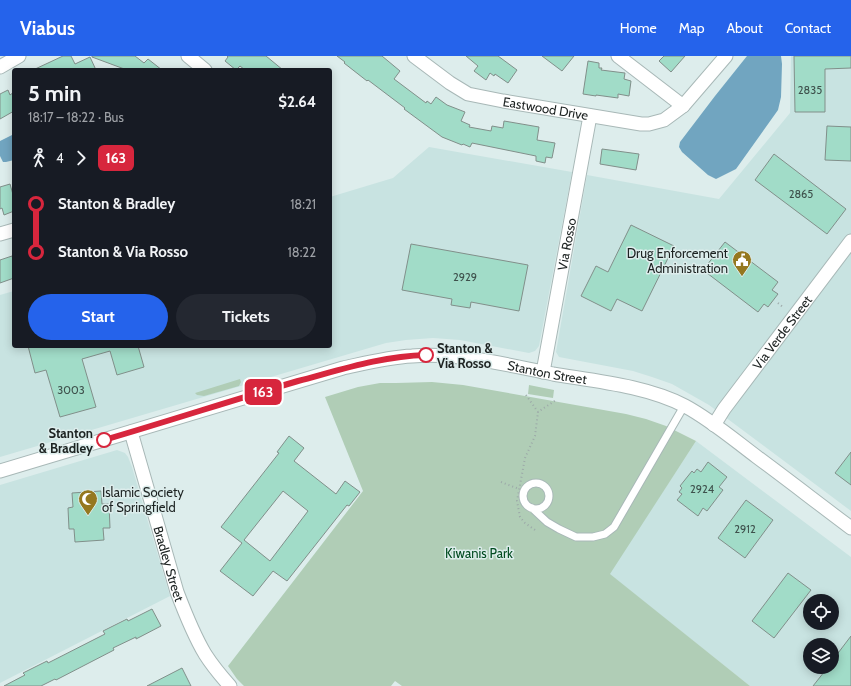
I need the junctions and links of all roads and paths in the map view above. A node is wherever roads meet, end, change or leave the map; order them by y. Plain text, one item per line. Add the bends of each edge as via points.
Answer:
1 (19, 56) edge
2 (188, 56) edge
3 (414, 56) edge
4 (618, 56) edge
5 (726, 56) edge
6 (0, 67) edge
7 (203, 68) edge
8 (683, 106) junction
9 (590, 116) junction
10 (12, 231) edge
11 (0, 234) edge
12 (851, 241) edge
13 (778, 303) dead end
14 (784, 308) dead end
15 (543, 372) junction
16 (526, 395) dead end
17 (556, 400) dead end
18 (684, 406) junction
19 (538, 412) junction
20 (714, 424) junction
21 (131, 432) junction
22 (0, 471) edge
23 (501, 482) dead end
24 (519, 489) junction
25 (532, 508) dead end
26 (851, 528) edge
27 (535, 530) dead end
28 (230, 686) edge

1 - 6 street
2 - 7 street
3 - 9 street, Eastwood Drive via 468,94
4 - 8 street
5 - 8 street, Eastwood Drive
8 - 9 street, Eastwood Drive via 664,120 649,124
9 - 15 street, Via Rosso
10 - 11 street
12 - 20 street, Via Verde Street
13 - 14 path
15 - 18 street, Stanton Street via 634,389 665,397
15 - 21 street, Stanton Street via 463,357 437,355 380,360 329,372
16 - 19 path
17 - 19 path
18 - 20 street, Stanton Street
18 - 25 lane via 614,526 605,534 576,537 547,522
19 - 24 path via 535,436 525,458
20 - 26 street, Stanton Street
21 - 22 street, Stanton Street
21 - 28 street, Bradley Street via 177,592 206,655
23 - 24 path
24 - 27 path via 517,501 520,517

